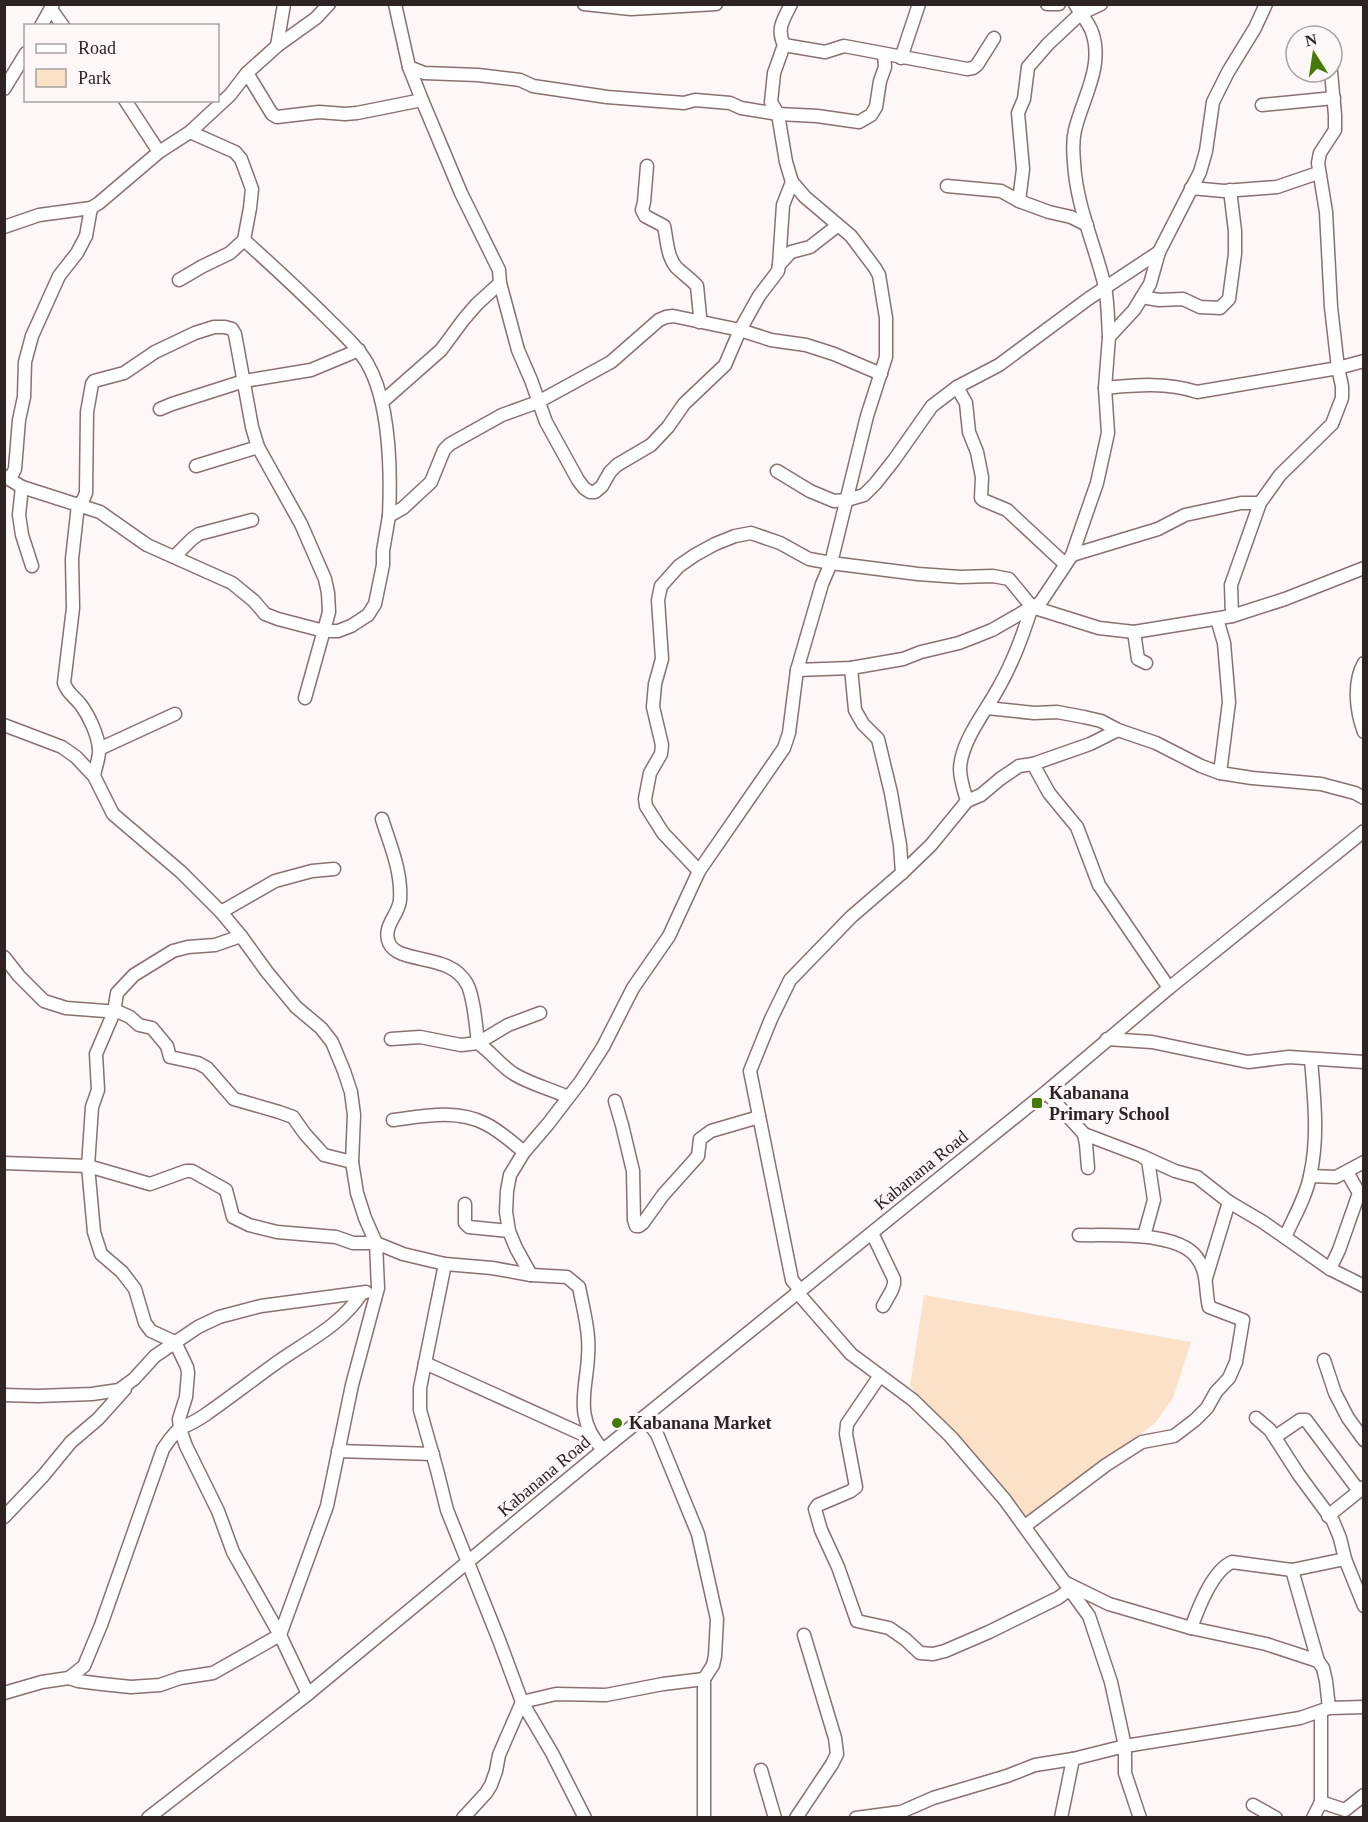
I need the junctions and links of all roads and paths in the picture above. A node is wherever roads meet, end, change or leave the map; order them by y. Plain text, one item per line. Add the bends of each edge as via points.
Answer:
1 (284, 4) edge
2 (329, 4) edge
3 (394, 4) edge
4 (584, 4) edge
5 (716, 4) edge
6 (791, 4) edge
7 (919, 4) edge
8 (1047, 4) edge
9 (1059, 4) edge
10 (1101, 4) edge
11 (1266, 4) edge
12 (52, 7) edge
13 (1078, 9) edge
14 (42, 24) edge
15 (62, 24) edge
16 (994, 38) dead end
17 (784, 45) junction
18 (277, 46) junction
19 (884, 54) junction
20 (24, 56) edge
21 (901, 58) junction
22 (410, 67) junction
23 (247, 73) junction
24 (1332, 84) edge
25 (4, 89) edge
26 (1334, 98) junction
27 (422, 100) junction
28 (126, 102) edge
29 (1262, 105) dead end
30 (778, 114) junction
31 (190, 132) junction
32 (159, 152) junction
33 (647, 166) dead end
34 (1318, 173) junction
35 (792, 182) junction
36 (947, 186) dead end
37 (1191, 188) junction
38 (1230, 190) junction
39 (1019, 201) junction
40 (91, 208) junction
41 (1087, 225) junction
42 (837, 226) junction
43 (4, 227) edge
44 (244, 240) junction
45 (1159, 252) junction
46 (779, 265) junction
47 (179, 280) dead end
48 (500, 283) junction
49 (1105, 289) junction
50 (1142, 297) junction
51 (699, 322) junction
52 (740, 330) junction
53 (1109, 337) junction
54 (359, 350) junction
55 (1364, 361) edge
56 (1338, 368) junction
57 (881, 374) junction
58 (244, 381) junction
59 (957, 387) junction
60 (1105, 388) junction
61 (382, 402) junction
62 (538, 402) junction
63 (159, 409) dead end
64 (258, 447) junction
65 (196, 466) dead end
66 (777, 471) dead end
67 (7, 478) edge
68 (22, 487) junction
69 (847, 500) junction
70 (1260, 503) junction
71 (78, 505) junction
72 (389, 516) junction
73 (252, 520) dead end
74 (174, 557) junction
75 (1069, 559) junction
76 (831, 563) junction
77 (32, 566) dead end
78 (1364, 568) edge
79 (1032, 607) junction
80 (1232, 616) junction
81 (1217, 619) junction
82 (324, 631) junction
83 (1134, 632) junction
84 (1146, 663) dead end
85 (1364, 663) edge
86 (851, 668) junction
87 (797, 670) junction
88 (305, 698) dead end
89 (987, 708) junction
90 (175, 714) dead end
91 (4, 725) edge
92 (1118, 730) junction
93 (1364, 732) edge
94 (99, 749) junction
95 (1033, 764) junction
96 (1220, 773) junction
97 (94, 776) junction
98 (1364, 798) edge
99 (966, 801) junction
100 (382, 819) dead end
101 (1364, 831) edge
102 (334, 869) dead end
103 (699, 871) junction
104 (902, 873) junction
105 (221, 912) junction
106 (241, 936) junction
107 (4, 957) edge
108 (1169, 988) junction
109 (114, 1012) junction
110 (540, 1013) dead end
111 (391, 1039) dead end
112 (1107, 1039) junction
113 (478, 1043) junction
114 (1311, 1059) junction
115 (1364, 1062) edge
116 (1046, 1092) junction
117 (568, 1097) junction
118 (615, 1101) dead end
119 (759, 1117) junction
120 (393, 1120) dead end
121 (1083, 1134) junction
122 (524, 1152) junction
123 (1142, 1156) junction
124 (352, 1162) junction
125 (1364, 1162) edge
126 (4, 1163) edge
127 (88, 1166) junction
128 (1088, 1168) dead end
129 (1347, 1172) junction
130 (1310, 1176) junction
131 (1229, 1202) junction
132 (465, 1204) dead end
133 (509, 1231) junction
134 (872, 1233) junction
135 (1079, 1235) dead end
136 (1144, 1236) junction
137 (1285, 1237) junction
138 (375, 1243) junction
139 (404, 1254) junction
140 (377, 1261) junction
141 (445, 1264) junction
142 (1330, 1269) junction
143 (531, 1275) junction
144 (1206, 1278) junction
145 (1364, 1286) edge
146 (378, 1288) junction
147 (799, 1291) junction
148 (361, 1294) junction
149 (883, 1306) dead end
150 (175, 1342) junction
151 (1324, 1360) dead end
152 (424, 1363) junction
153 (879, 1377) junction
154 (134, 1379) junction
155 (4, 1395) edge
156 (644, 1417) junction
157 (1256, 1418) dead end
158 (180, 1429) junction
159 (1275, 1437) junction
160 (593, 1439) junction
161 (1364, 1440) edge
162 (603, 1450) junction
163 (338, 1451) junction
164 (433, 1454) junction
165 (1361, 1489) edge
166 (1328, 1516) junction
167 (4, 1517) edge
168 (1025, 1526) junction
169 (1345, 1559) junction
170 (467, 1562) junction
171 (1292, 1569) junction
172 (1068, 1586) junction
173 (1364, 1606) edge
174 (1191, 1628) junction
175 (280, 1635) junction
176 (804, 1635) dead end
177 (1318, 1661) junction
178 (69, 1678) junction
179 (704, 1679) junction
180 (4, 1693) edge
181 (309, 1694) junction
182 (522, 1702) junction
183 (1364, 1707) edge
184 (1325, 1710) junction
185 (1125, 1746) junction
186 (1073, 1759) junction
187 (761, 1770) dead end
188 (1364, 1795) edge
189 (1321, 1802) junction
190 (1253, 1805) dead end
191 (148, 1818) edge
192 (463, 1818) edge
193 (585, 1818) edge
194 (704, 1818) edge
195 (775, 1818) edge
196 (796, 1818) edge
197 (856, 1818) edge
198 (1061, 1818) edge
199 (1140, 1818) edge
200 (1276, 1818) edge
201 (1312, 1818) edge

1 - 18 street
2 - 18 street
3 - 22 street
4 - 5 street via 631,9
6 - 17 street via 781,23
7 - 21 street
8 - 9 street
10 - 13 street
11 - 37 street via 1213,102 1206,151
12 - 14 street
12 - 15 street
13 - 39 street via 1028,67 1018,113 1023,169
13 - 41 street via 1092,29 1096,47 1090,87 1074,141 1075,176
16 - 21 street via 973,68
17 - 19 street via 825,52 844,46
17 - 30 street via 774,73 771,102
18 - 23 street
19 - 21 street
19 - 30 street via 876,107 866,120 851,122
20 - 25 street
22 - 27 street
22 - 30 street via 424,73 520,80 533,86 608,97 730,103
23 - 27 street via 277,117 357,113
23 - 31 street via 230,95
24 - 26 street
26 - 29 street
26 - 34 street via 1335,130 1320,153
27 - 48 street via 499,270
28 - 32 street
30 - 35 street
31 - 32 street
31 - 44 street via 242,159 252,189
32 - 40 street
33 - 51 street via 642,210 645,216 664,226 672,260 697,286
34 - 38 street via 1276,187
34 - 56 street via 1326,212
35 - 42 street
35 - 46 street via 783,205
36 - 39 street via 1001,191
37 - 38 street
37 - 45 street
38 - 50 street via 1235,231 1230,298 1220,308 1200,307 1183,299
39 - 41 street
40 - 43 street via 39,214
40 - 67 street via 86,236 59,276 32,336 25,362 15,469
41 - 49 street
42 - 46 street via 810,247 791,252
42 - 57 street via 851,236 879,274 887,342
44 - 47 street via 230,253
44 - 54 street
45 - 49 street
45 - 50 street
46 - 52 street
48 - 61 street via 477,304 441,350
48 - 62 street via 518,350
49 - 53 street
49 - 59 street via 999,365
50 - 53 street
51 - 52 street
51 - 62 street via 673,316 659,320 611,362
52 - 57 street via 806,345
52 - 62 street via 725,365 684,404 656,440 616,465 595,492 588,491 578,480
53 - 60 street
54 - 58 street via 311,370
54 - 61 street via 369,365
55 - 56 street
56 - 60 street via 1197,392 1140,385
56 - 70 street via 1343,392 1332,424 1280,475
57 - 69 street
58 - 63 street
58 - 64 street
58 - 71 street via 235,334 225,327 214,327 155,352 124,373 94,381 87,412 86,493
59 - 69 street via 928,410 875,484 864,495
59 - 75 street via 966,403 983,500 1006,510
60 - 75 street via 1108,433 1097,483
61 - 72 street
62 - 72 street via 502,415 450,444 431,482
64 - 65 street
64 - 82 street via 301,524 325,579 328,612
66 - 69 street via 834,501
67 - 68 street
68 - 71 street
68 - 77 street via 19,515
69 - 76 street
70 - 75 street via 1240,503 1185,515 1158,529
70 - 80 street via 1231,585
71 - 74 street via 100,512 147,545
71 - 94 street via 72,559 73,608 64,683 87,714
72 - 82 street via 375,604 368,615 351,626 338,632
73 - 74 street via 199,534
74 - 82 street via 231,583 266,614
75 - 79 street via 1040,603
76 - 79 street via 918,574 1000,576 1009,579
76 - 87 street
76 - 103 street via 809,559 752,533 735,536 695,555 662,586 658,600 662,659 653,707 662,745 650,773 645,799 663,833
78 - 80 street
79 - 83 street via 1099,628
79 - 86 street via 992,630 958,643 903,659
79 - 89 street via 1018,646
80 - 81 street
81 - 83 street
81 - 96 street via 1224,643 1229,702
82 - 88 street
83 - 84 street via 1138,659
85 - 93 street via 1358,676 1358,718
86 - 87 street
86 - 104 street via 855,710 878,739 891,793
87 - 103 street via 784,748
89 - 92 street via 1072,714
89 - 99 street via 976,722 960,769
90 - 94 street
91 - 97 street via 62,747
92 - 95 street
92 - 96 street
94 - 97 street
95 - 99 street via 1009,771 981,795
95 - 108 street via 1049,793 1077,827 1103,892
96 - 98 street via 1321,784
97 - 105 street via 113,814
99 - 104 street via 932,845
100 - 113 street via 395,856 400,892 400,902 389,925 389,944 399,954 441,962 461,976 468,984
101 - 108 street, Kabanana Road
102 - 105 street via 276,881
103 - 117 street via 669,936 633,988 581,1082
104 - 119 street via 851,917 790,980 750,1071
105 - 106 street
106 - 109 street via 215,945 173,951 157,960 134,975 117,993
106 - 124 street via 296,1007 332,1042 351,1092
107 - 109 street via 44,1001 66,1008
108 - 112 street, Kabanana Road
109 - 124 street via 152,1028 167,1046 170,1057 198,1062 234,1099 293,1117 324,1155
109 - 127 street via 96,1054 98,1090 92,1107
110 - 113 street via 508,1025
111 - 113 street via 420,1037 461,1046
112 - 114 street via 1152,1042 1248,1062 1289,1057
112 - 116 street, Kabanana Road
113 - 117 street via 516,1075
114 - 115 street
114 - 130 street via 1316,1122
116 - 121 street
116 - 134 street, Kabanana Road
117 - 122 street
118 - 119 street via 633,1171 636,1226 643,1223 698,1156 700,1139 711,1131
119 - 147 street via 792,1280
120 - 122 street via 459,1115 483,1123
121 - 123 street
121 - 128 street
122 - 133 street via 510,1175 506,1212
123 - 131 street via 1197,1177
123 - 136 street via 1148,1160 1154,1200
124 - 138 street via 357,1193
125 - 129 street
126 - 127 street
127 - 138 street via 150,1184 192,1171 226,1191 233,1217 249,1226
127 - 150 street via 94,1232 101,1254 135,1289 151,1331
129 - 130 street via 1333,1178
129 - 142 street via 1359,1193
130 - 137 street
131 - 137 street
131 - 144 street
132 - 133 street via 465,1223 469,1227
133 - 143 street
134 - 147 street, Kabanana Road
134 - 149 street via 894,1279
135 - 136 street
136 - 144 street via 1193,1252
137 - 142 street
138 - 139 street
138 - 140 street
139 - 140 street
139 - 141 street
140 - 146 street
141 - 143 street
141 - 152 street
142 - 145 street
143 - 160 street via 567,1277 579,1287 588,1338 582,1397
144 - 168 street via 1209,1307 1243,1320 1236,1362 1229,1378 1196,1420 1174,1436 1146,1440
146 - 148 street
146 - 163 street
147 - 153 street via 851,1354
147 - 156 street, Kabanana Road
148 - 150 street via 233,1312
148 - 158 street via 329,1328
150 - 154 street via 155,1356
150 - 158 street via 188,1372
151 - 161 street via 1335,1393
152 - 160 street
152 - 164 street via 420,1410
153 - 168 street via 913,1400 951,1437
153 - 172 street via 847,1424 856,1487 815,1509 857,1621 889,1628 920,1653 933,1654 1058,1598
154 - 155 street via 119,1390 92,1394
154 - 167 street
156 - 162 street, Kabanana Road
156 - 179 street via 657,1434 698,1534 717,1619 716,1656
157 - 159 street
158 - 175 street via 233,1552
158 - 178 street via 163,1449 84,1666
159 - 165 street via 1306,1420
159 - 166 street
160 - 162 street
162 - 170 street, Kabanana Road
163 - 164 street
163 - 175 street via 327,1506
164 - 170 street via 447,1510
165 - 166 street
166 - 169 street via 1335,1524
168 - 172 street
169 - 171 street
169 - 173 street
170 - 181 street, Kabanana Road
170 - 182 street
171 - 174 street via 1238,1562 1227,1565 1200,1603
171 - 177 street
172 - 174 street via 1109,1604
172 - 185 street via 1092,1624 1111,1682
174 - 177 street via 1266,1644
175 - 178 street via 213,1673 160,1685 102,1684
175 - 181 street
176 - 196 street via 837,1755
177 - 184 street via 1326,1682
178 - 180 street
179 - 182 street via 606,1695 556,1694
179 - 194 street
181 - 191 street, Kabanana Road
182 - 192 street via 499,1755 491,1785
182 - 193 street
183 - 184 street
184 - 185 street via 1300,1718
184 - 189 street
185 - 186 street
185 - 199 street via 1125,1773
186 - 197 street via 1035,1765 901,1812
186 - 198 street
187 - 195 street
188 - 189 street via 1345,1810
189 - 201 street
190 - 200 street

